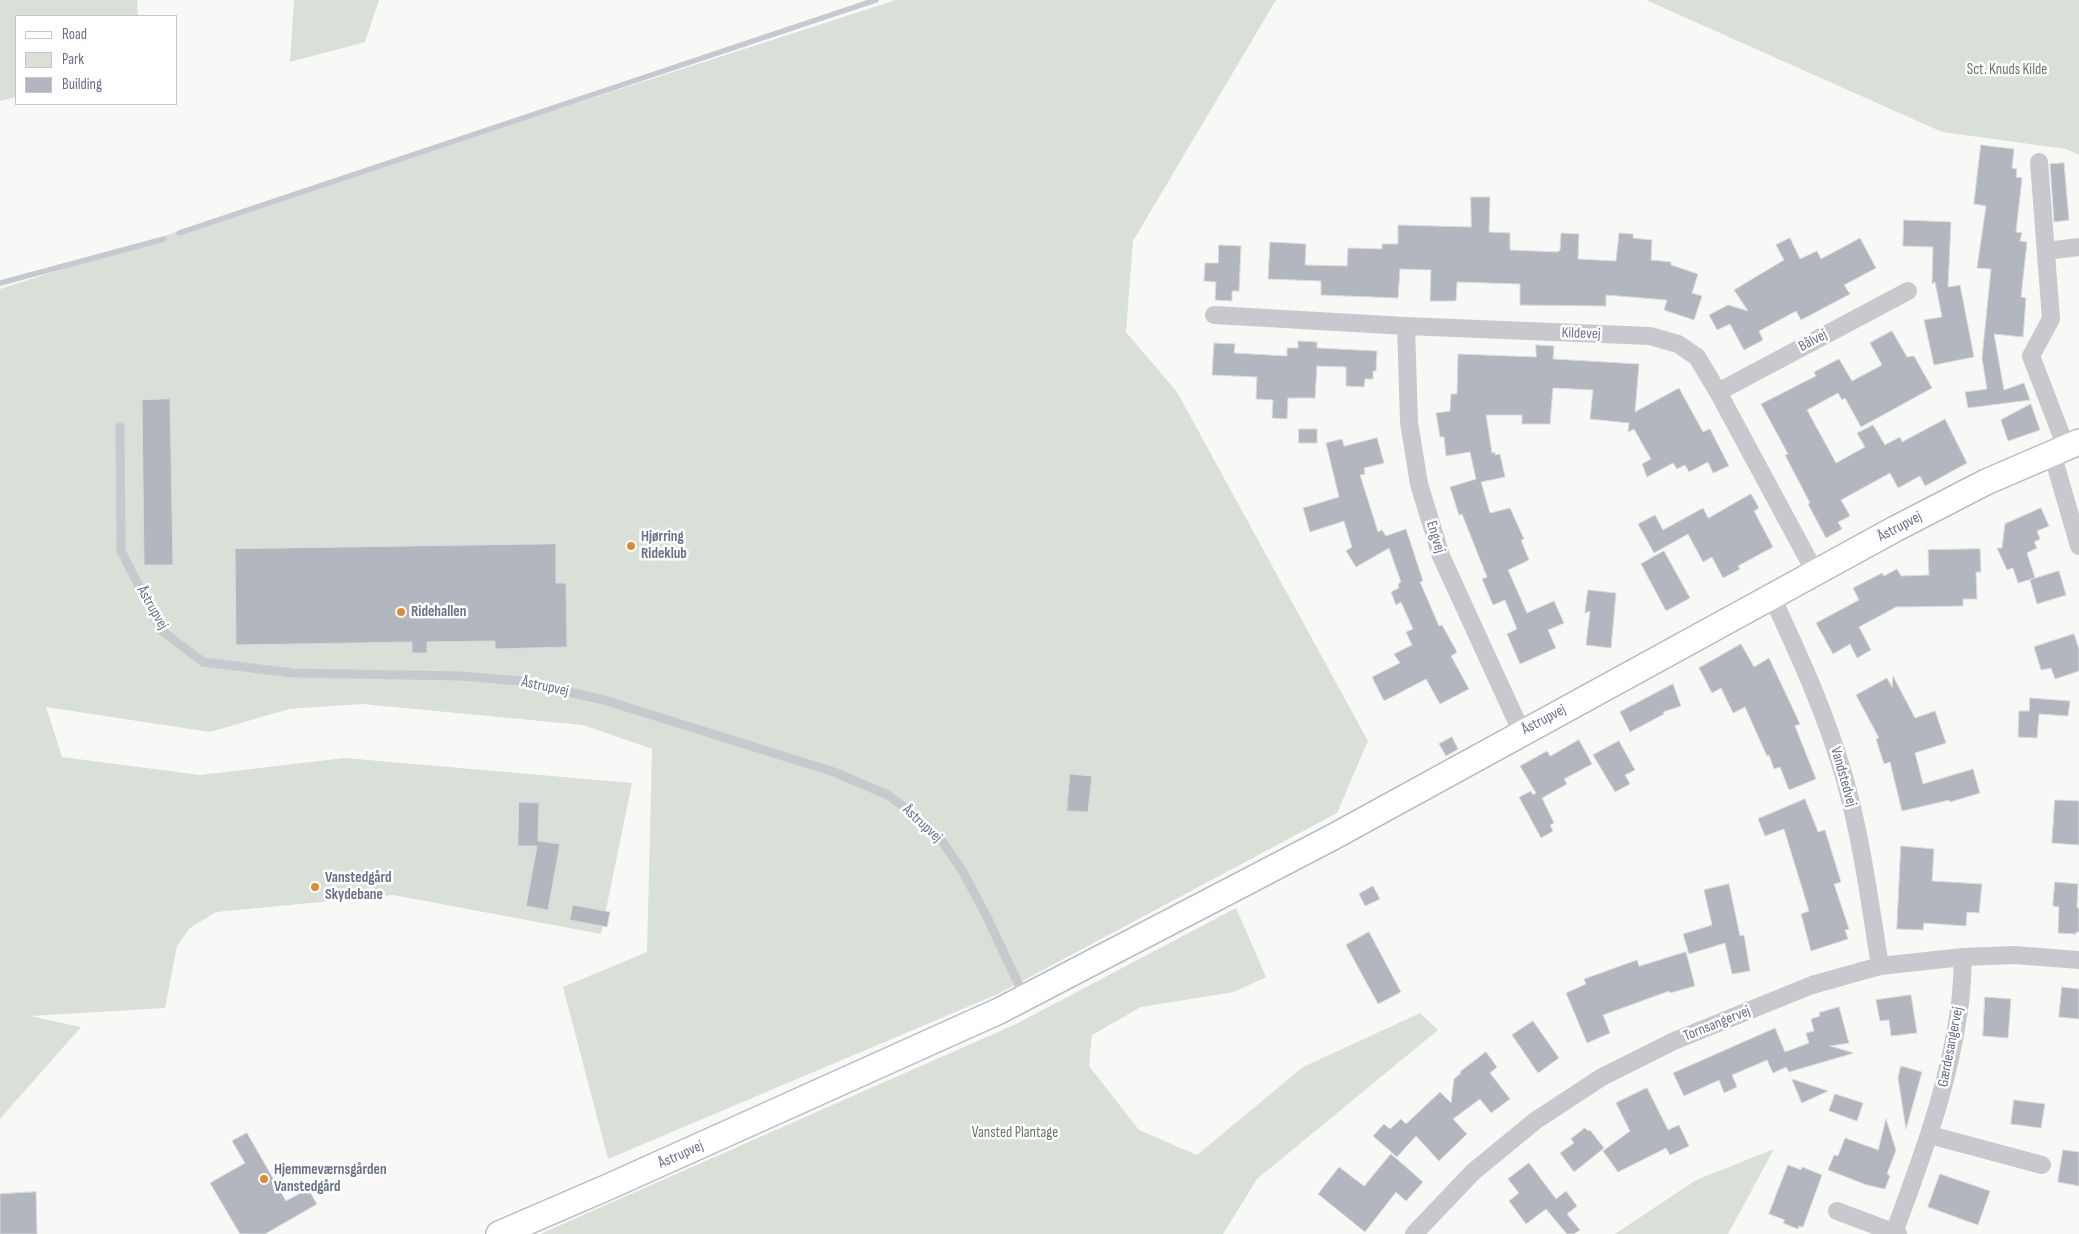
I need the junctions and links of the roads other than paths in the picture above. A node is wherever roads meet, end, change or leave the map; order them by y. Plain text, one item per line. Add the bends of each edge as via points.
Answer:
1 (2039, 162) dead end
2 (2079, 247) edge
3 (2046, 251) junction
4 (1908, 291) dead end
5 (1214, 315) dead end
6 (1406, 326) junction
7 (1718, 392) junction
8 (120, 427) dead end
9 (2066, 447) edge
10 (2079, 546) edge
11 (1816, 574) junction
12 (1772, 597) junction
13 (1522, 733) junction
14 (1963, 957) junction
15 (2079, 960) edge
16 (1880, 966) junction
17 (1025, 998) junction
18 (1930, 1135) junction
19 (2042, 1165) dead end
20 (1837, 1211) dead end
21 (1896, 1233) edge
22 (500, 1234) edge
23 (1414, 1234) edge

1 - 3 street
2 - 3 street
3 - 9 street via 2051,319 2031,356
4 - 7 street, Bålvej
5 - 6 street, Kildevej
6 - 7 street, Kildevej via 1650,336 1678,344 1697,357
6 - 13 street, Engvej via 1409,422 1419,484 1441,556
7 - 11 street, Kildevej
8 - 17 lane, Åstrupvej via 120,551 162,631 203,662 293,673 462,676 520,681 604,700 834,772 888,795 939,837 962,870 987,916
9 - 10 street
9 - 11 street, Åstrupvej via 1986,482 1895,528
11 - 12 street, Åstrupvej
12 - 13 street, Åstrupvej
12 - 16 street, Vandstedvej via 1808,672 1845,780 1859,836
13 - 17 street, Åstrupvej via 1333,837
14 - 15 street, Tornsangervej via 2014,955
14 - 16 street, Tornsangervej
14 - 18 street, Gærdesangervej via 1959,1010 1947,1075
16 - 23 street, Tornsangervej via 1812,985 1674,1041 1602,1077 1535,1121 1473,1172
17 - 22 street, Åstrupvej
18 - 19 street
18 - 21 street, Gærdesangervej
20 - 21 street, Gærdesangervej

